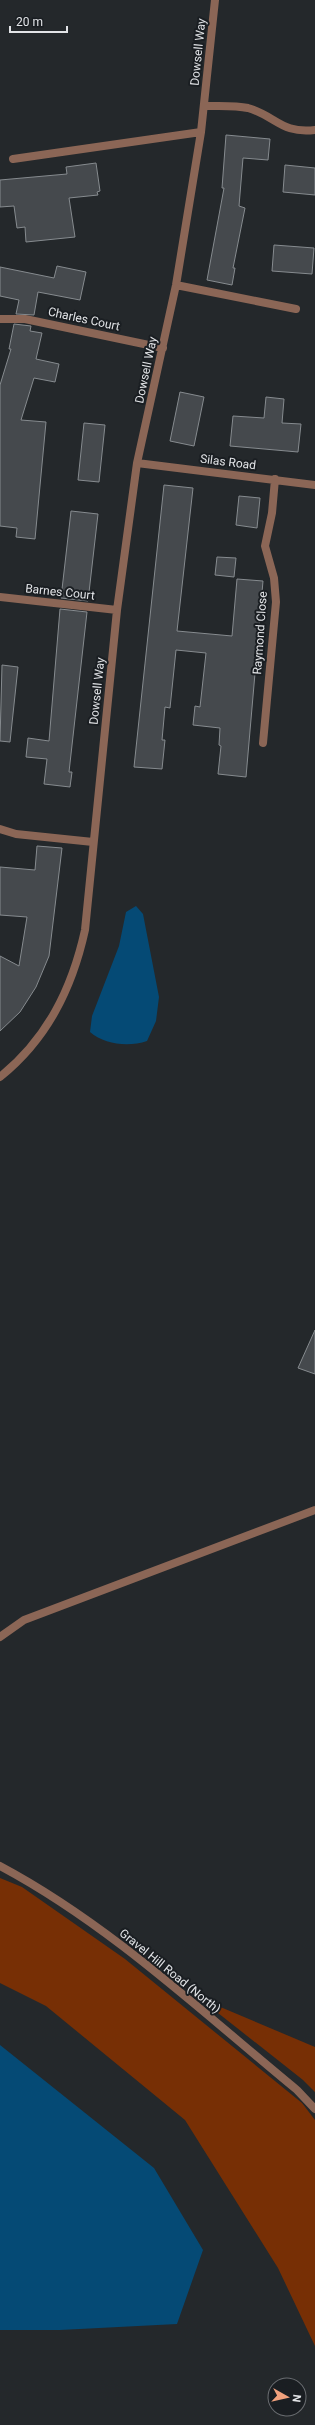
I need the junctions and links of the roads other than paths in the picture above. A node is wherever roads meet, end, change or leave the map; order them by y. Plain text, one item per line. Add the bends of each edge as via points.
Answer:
1 (215, 0) edge
2 (205, 106) junction
3 (315, 130) edge
4 (201, 132) junction
5 (13, 159) dead end
6 (176, 285) junction
7 (296, 309) dead end
8 (0, 319) edge
9 (163, 348) junction
10 (138, 463) junction
11 (275, 480) junction
12 (315, 485) edge
13 (0, 598) edge
14 (117, 610) junction
15 (263, 743) dead end
16 (0, 829) edge
17 (93, 842) junction
18 (0, 1077) edge
19 (315, 1510) edge
20 (0, 1637) edge
21 (0, 1866) edge
22 (315, 2109) edge

1 - 2 street, Dowsell Way
2 - 3 street via 248,108 281,126 300,132
2 - 4 street, Dowsell Way
4 - 5 street
4 - 6 street, Dowsell Way
6 - 7 street
6 - 9 street, Dowsell Way
8 - 9 street, Charles Court via 25,319
9 - 10 street, Dowsell Way
10 - 11 street, Silas Road
10 - 14 street, Dowsell Way
11 - 12 street, Silas Road
11 - 15 street, Raymond Close via 265,546 274,578 276,602
13 - 14 street, Barnes Court
14 - 17 street, Dowsell Way
16 - 17 street via 16,834
17 - 18 street, Dowsell Way via 86,930 67,991 35,1043 18,1063
19 - 20 street via 24,1620
21 - 22 street, Gravel Hill Road (North) via 30,1882 130,1952 297,2090

